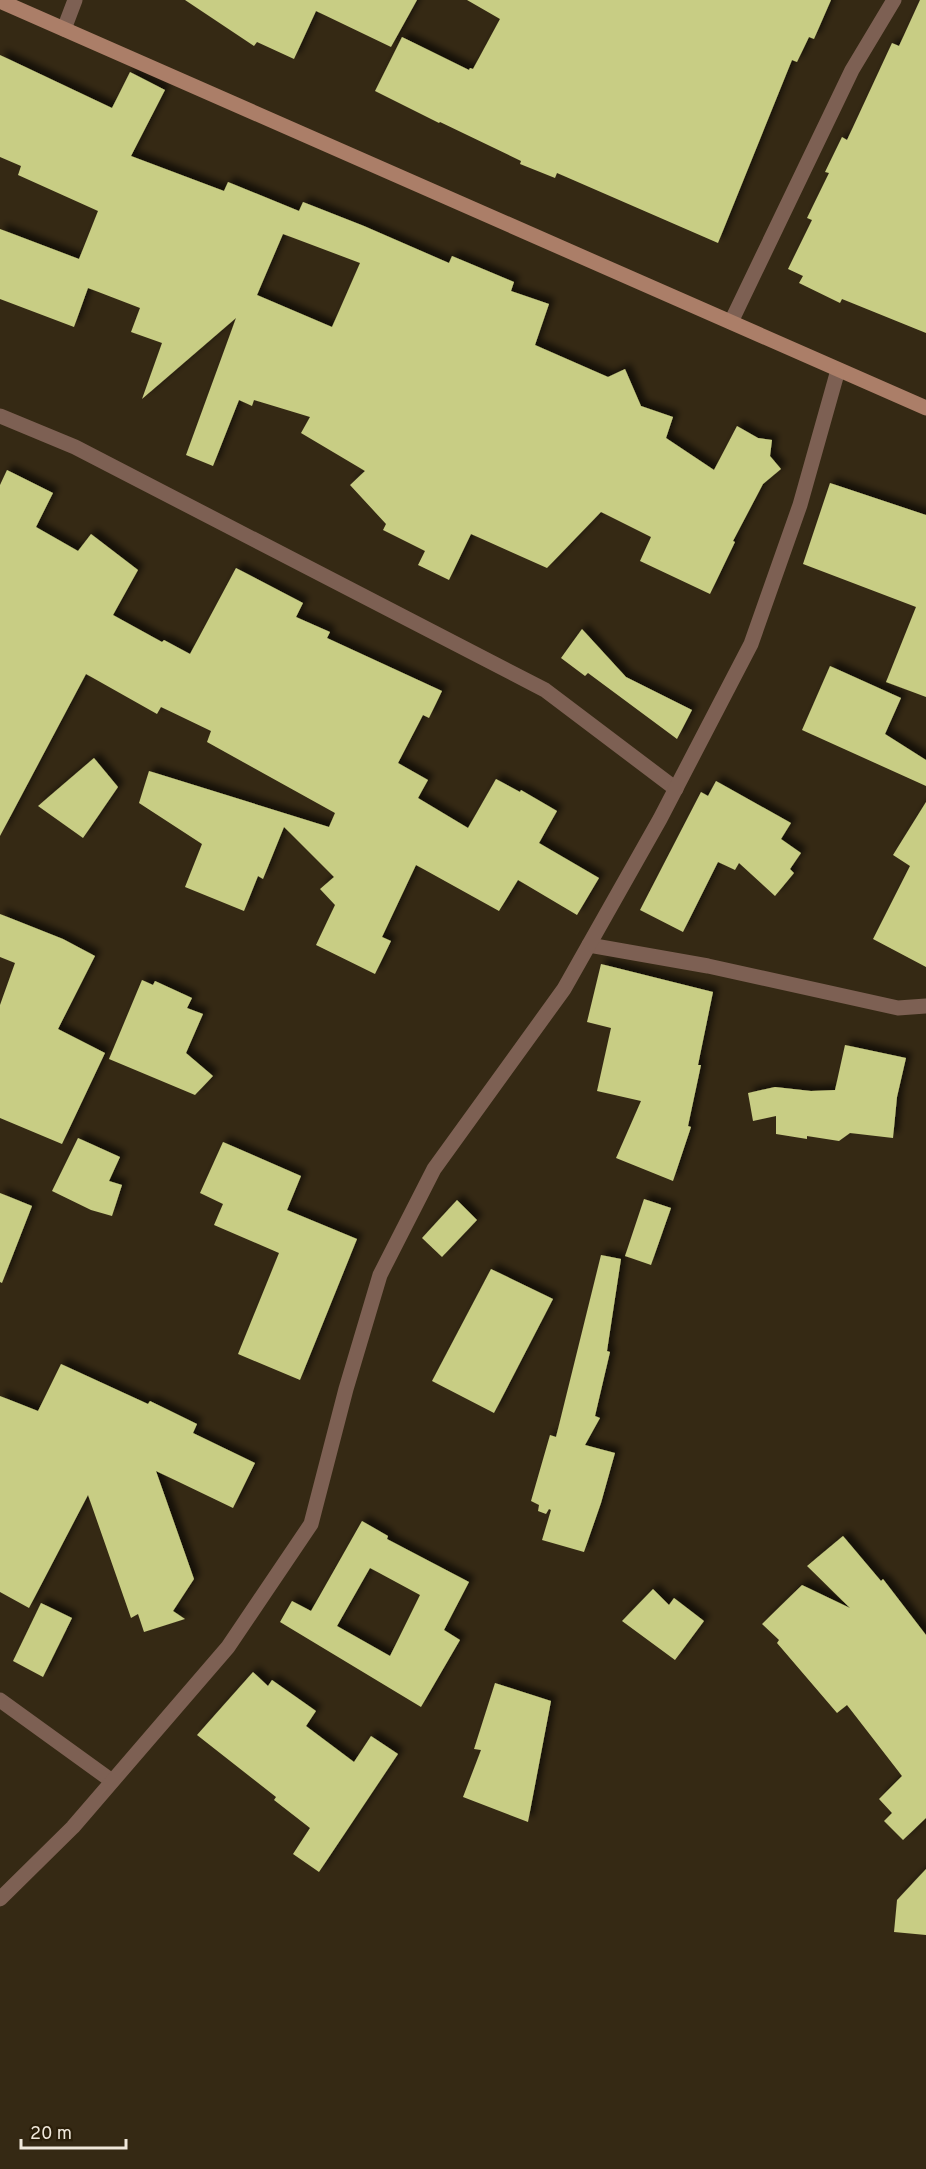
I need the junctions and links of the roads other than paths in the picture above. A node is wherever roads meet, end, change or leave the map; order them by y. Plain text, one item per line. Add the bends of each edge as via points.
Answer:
1 (75, 0) edge
2 (894, 0) edge
3 (0, 1) edge
4 (64, 29) junction
5 (731, 322) junction
6 (838, 370) junction
7 (926, 408) edge
8 (0, 416) edge
9 (676, 789) junction
10 (589, 945) junction
11 (926, 1006) edge
12 (0, 1700) edge
13 (112, 1781) junction
14 (0, 1899) edge

1 - 4 street
2 - 5 street via 852,70
3 - 4 street
4 - 5 street
5 - 6 street
6 - 7 street
6 - 9 street via 800,505 751,644
8 - 9 street via 75,447 545,690
9 - 10 street
10 - 11 street via 708,966 898,1008
10 - 13 street via 564,989 434,1169 380,1275 311,1524 228,1647
12 - 13 street
13 - 14 street via 73,1827

